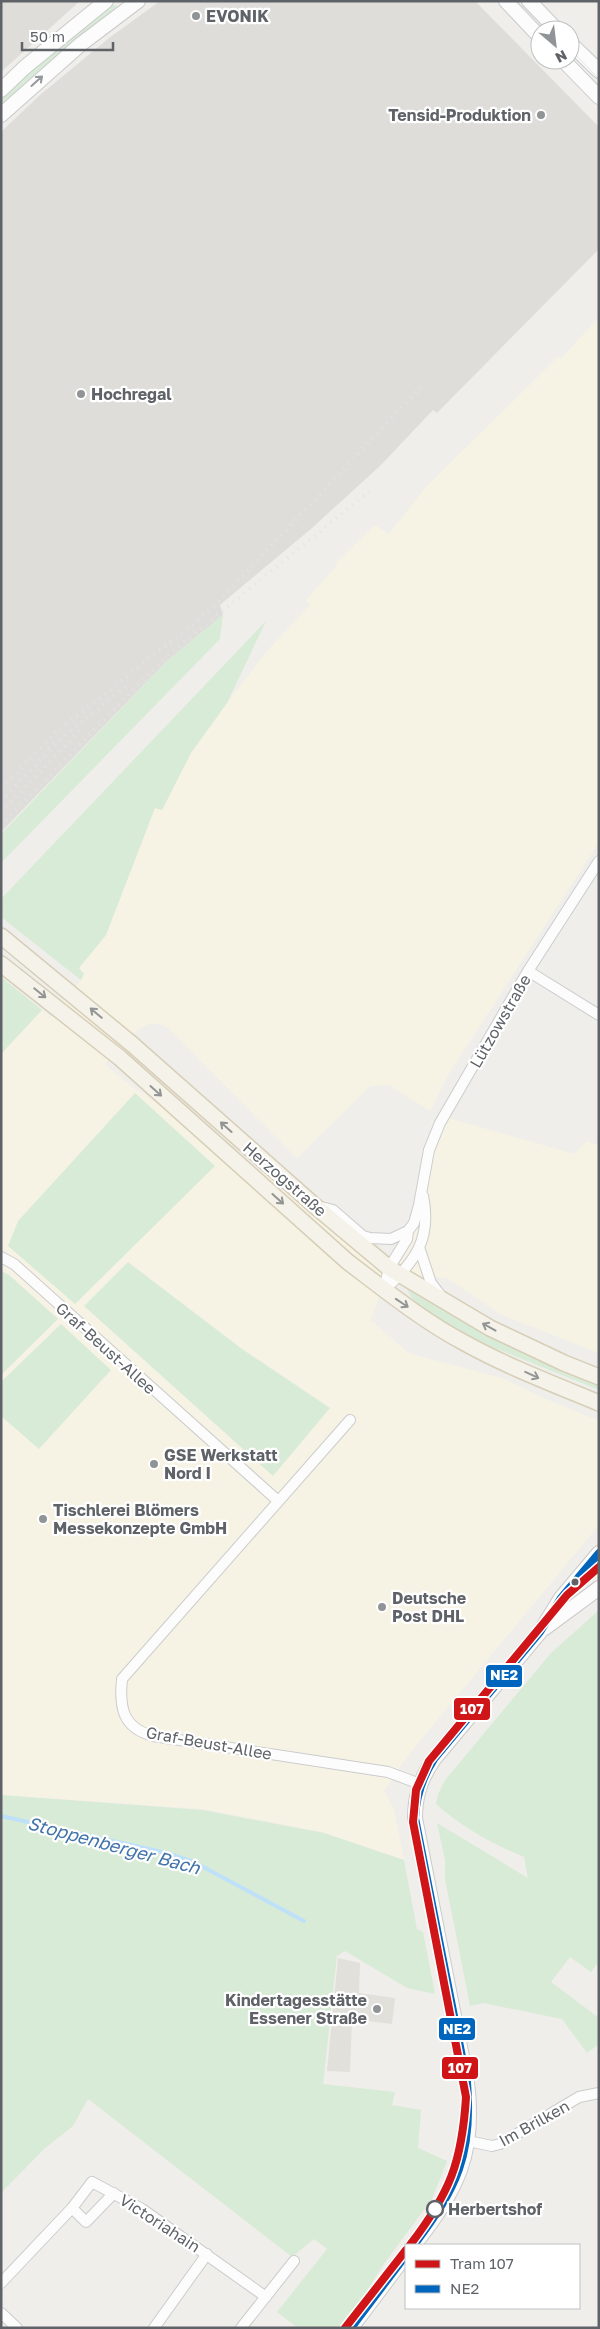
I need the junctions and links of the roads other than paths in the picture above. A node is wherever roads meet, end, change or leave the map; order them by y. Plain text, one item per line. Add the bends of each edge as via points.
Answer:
1 (106, 1) edge
2 (138, 1) edge
3 (506, 1) edge
4 (529, 1) edge
5 (547, 20) edge
6 (530, 26) edge
7 (580, 53) edge
8 (573, 70) edge
9 (599, 71) edge
10 (1, 90) edge
11 (599, 97) edge
12 (1, 115) edge
13 (599, 861) edge
14 (1, 936) edge
15 (1, 964) edge
16 (528, 971) junction
17 (599, 1015) edge
18 (422, 1190) junction
19 (315, 1206) junction
20 (408, 1231) junction
21 (420, 1250) junction
22 (1, 1257) edge
23 (395, 1272) junction
24 (384, 1290) junction
25 (445, 1301) junction
26 (599, 1377) edge
27 (599, 1403) edge
28 (350, 1420) dead end
29 (277, 1500) junction
30 (599, 1552) edge
31 (599, 1588) edge
32 (540, 1632) junction
33 (420, 1784) junction
34 (599, 2093) edge
35 (468, 2141) junction
36 (114, 2193) junction
37 (72, 2208) junction
38 (415, 2244) edge
39 (207, 2254) junction
40 (405, 2256) edge
41 (294, 2261) dead end
42 (1, 2283) edge
43 (266, 2297) junction
44 (1, 2313) edge
45 (17, 2328) edge
46 (154, 2328) edge
47 (241, 2328) edge
48 (351, 2328) edge

1 - 10 main road
12 -> 2 main road via 81,44
3 - 6 main road
4 - 5 main road
7 - 9 main road
8 - 11 main road
13 - 16 street, Lützowstraße
19 -> 14 main road, Herzogstraße via 133,1045
15 -> 24 main road, Herzogstraße via 33,986 120,1058 348,1262
16 - 17 street
16 - 18 street, Lützowstraße via 440,1123 429,1150
18 - 20 street, Lützowstraße via 414,1223
18 - 21 street, Lützowstraße via 426,1213
19 - 20 street via 333,1210 362,1236 391,1239
19 - 23 main road, Herzogstraße
20 - 23 street, Lützowstraße
21 - 23 street, Lützowstraße
21 - 25 street, Lützowstraße via 431,1283
22 - 29 street, Graf-Beust-Allee via 21,1271
23 - 24 street, Lützowstraße
23 - 25 main road, Herzogstraße
24 -> 27 main road, Herzogstraße via 463,1342
26 -> 25 main road, Herzogstraße via 516,1341
28 - 29 street, Graf-Beust-Allee
29 - 33 street, Graf-Beust-Allee via 122,1679 120,1696 123,1711 140,1732 153,1736 388,1772
30 - 32 main road via 561,1598
31 - 32 main road
32 - 33 main road via 434,1759
33 - 35 main road via 415,1818 467,2082
34 - 35 street, Im Brilken via 579,2098 500,2144 492,2146
35 - 38 main road via 455,2186
36 - 37 street, Victoriahain via 92,2182
36 - 37 street, Victoriahain via 86,2222
36 - 39 street, Victoriahain
37 - 42 street, Victoriahain
39 - 43 street, Victoriahain
39 - 46 street, Victoriahain
40 - 48 main road
41 - 43 street
43 - 47 street
44 - 45 street

